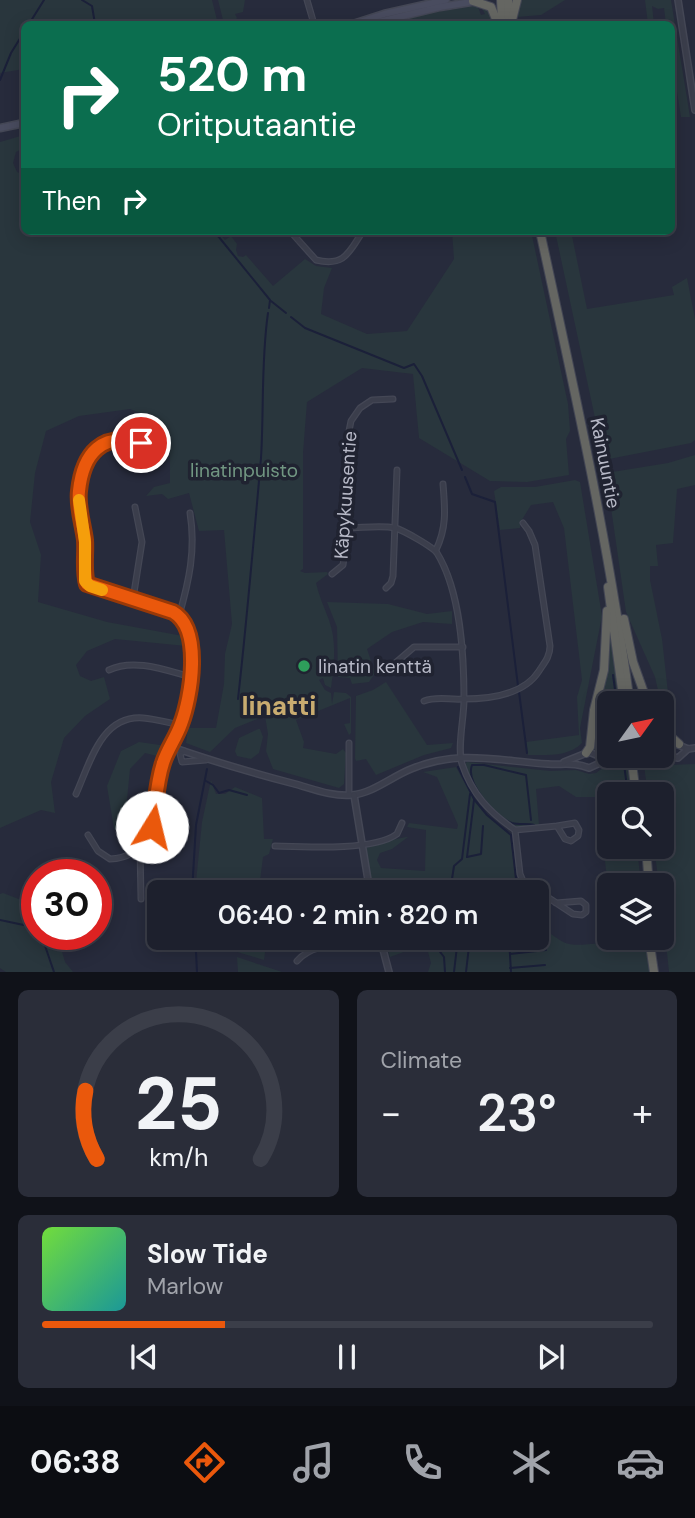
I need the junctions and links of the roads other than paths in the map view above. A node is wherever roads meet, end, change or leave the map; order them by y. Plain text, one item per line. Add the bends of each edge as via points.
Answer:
1 (307, 0) edge
2 (446, 0) edge
3 (500, 0) edge
4 (508, 0) edge
5 (517, 0) edge
6 (678, 0) edge
7 (477, 1) edge
8 (313, 21) edge
9 (363, 21) edge
10 (382, 21) edge
11 (498, 21) edge
12 (500, 21) edge
13 (511, 21) edge
14 (512, 21) edge
15 (694, 94) edge
16 (695, 110) edge
17 (21, 123) edge
18 (1, 128) edge
19 (294, 235) edge
20 (360, 235) edge
21 (539, 235) edge
22 (393, 399) dead end
23 (148, 460) dead end
24 (397, 470) dead end
25 (443, 484) dead end
26 (135, 507) dead end
27 (190, 513) dead end
28 (523, 523) dead end
29 (347, 528) junction
30 (396, 528) junction
31 (436, 550) junction
32 (332, 574) dead end
33 (610, 586) junction
34 (386, 588) dead end
35 (133, 599) junction
36 (179, 615) junction
37 (463, 647) junction
38 (393, 665) dead end
39 (109, 670) dead end
40 (191, 677) junction
41 (622, 691) edge
42 (628, 691) edge
43 (643, 691) edge
44 (464, 699) junction
45 (424, 701) dead end
46 (181, 725) junction
47 (674, 740) edge
48 (349, 743) dead end
49 (674, 743) edge
50 (679, 744) junction
51 (172, 747) junction
52 (691, 749) edge
53 (184, 751) junction
54 (585, 754) junction
55 (682, 755) junction
56 (597, 756) edge
57 (461, 757) junction
58 (674, 758) edge
59 (209, 759) junction
60 (558, 763) junction
61 (583, 765) junction
62 (597, 765) edge
63 (76, 794) dead end
64 (351, 795) junction
65 (402, 823) dead end
66 (556, 825) junction
67 (514, 830) junction
68 (88, 835) dead end
69 (361, 845) junction
70 (275, 846) dead end
71 (140, 847) junction
72 (368, 880) edge
73 (141, 899) dead end
74 (556, 903) junction
75 (311, 950) edge
76 (383, 950) edge
77 (651, 950) edge
78 (656, 950) edge
79 (297, 961) dead end
80 (389, 972) edge
81 (654, 972) edge
82 (659, 972) edge

1 - 8 street
2 - 9 main road
3 - 12 highway
4 - 13 highway
5 - 14 highway
6 - 15 street
7 - 10 main road
7 - 11 highway via 491,7
15 - 16 street
17 - 18 main road
19 - 20 street via 316,260 335,262 348,254
21 - 33 highway, Kainuuntie
22 - 29 street, Käpykuusentie via 372,400 351,421 346,446
23 - 35 street via 141,443 109,441 90,456 79,492 87,584
24 - 30 street
25 - 31 street via 446,520
26 - 35 street via 142,541
27 - 36 street via 192,561
28 - 44 street via 535,545 549,657 522,687
29 - 30 street
29 - 32 street, Käpykuusentie via 343,565
30 - 31 street
30 - 34 street via 391,583
31 - 37 street via 452,590
33 - 41 highway, Kainuuntie
33 - 42 highway, Kainuuntie
33 - 43 highway
33 - 54 highway via 605,658
35 - 36 street
36 - 40 street via 192,656
37 - 38 street via 414,647
37 - 44 street
39 - 40 street via 119,665 144,665
40 - 46 street
44 - 45 street
44 - 57 street
46 - 51 street
46 - 63 street via 142,718 113,727 102,737
47 - 50 highway
48 - 64 street
49 - 50 street
50 - 52 street
50 - 55 street
51 - 53 street
51 - 71 street via 160,774 152,827
52 - 55 street
53 - 59 street
53 - 59 street via 182,762
54 - 56 street
54 - 60 street
54 - 61 street
55 - 58 street
57 - 60 street
57 - 64 street via 409,769
57 - 67 street via 481,802
59 - 64 street
60 - 61 street
61 - 62 street
64 - 69 street
65 - 69 street via 391,839
66 - 66 street via 565,839 578,836 575,823
66 - 67 street
67 - 74 street via 523,881
68 - 71 street via 110,859 127,856
69 - 70 street
69 - 72 street
71 - 73 street
74 - 74 street via 575,915 586,912 581,901
75 - 79 street
76 - 80 street
77 - 81 highway
78 - 82 highway

